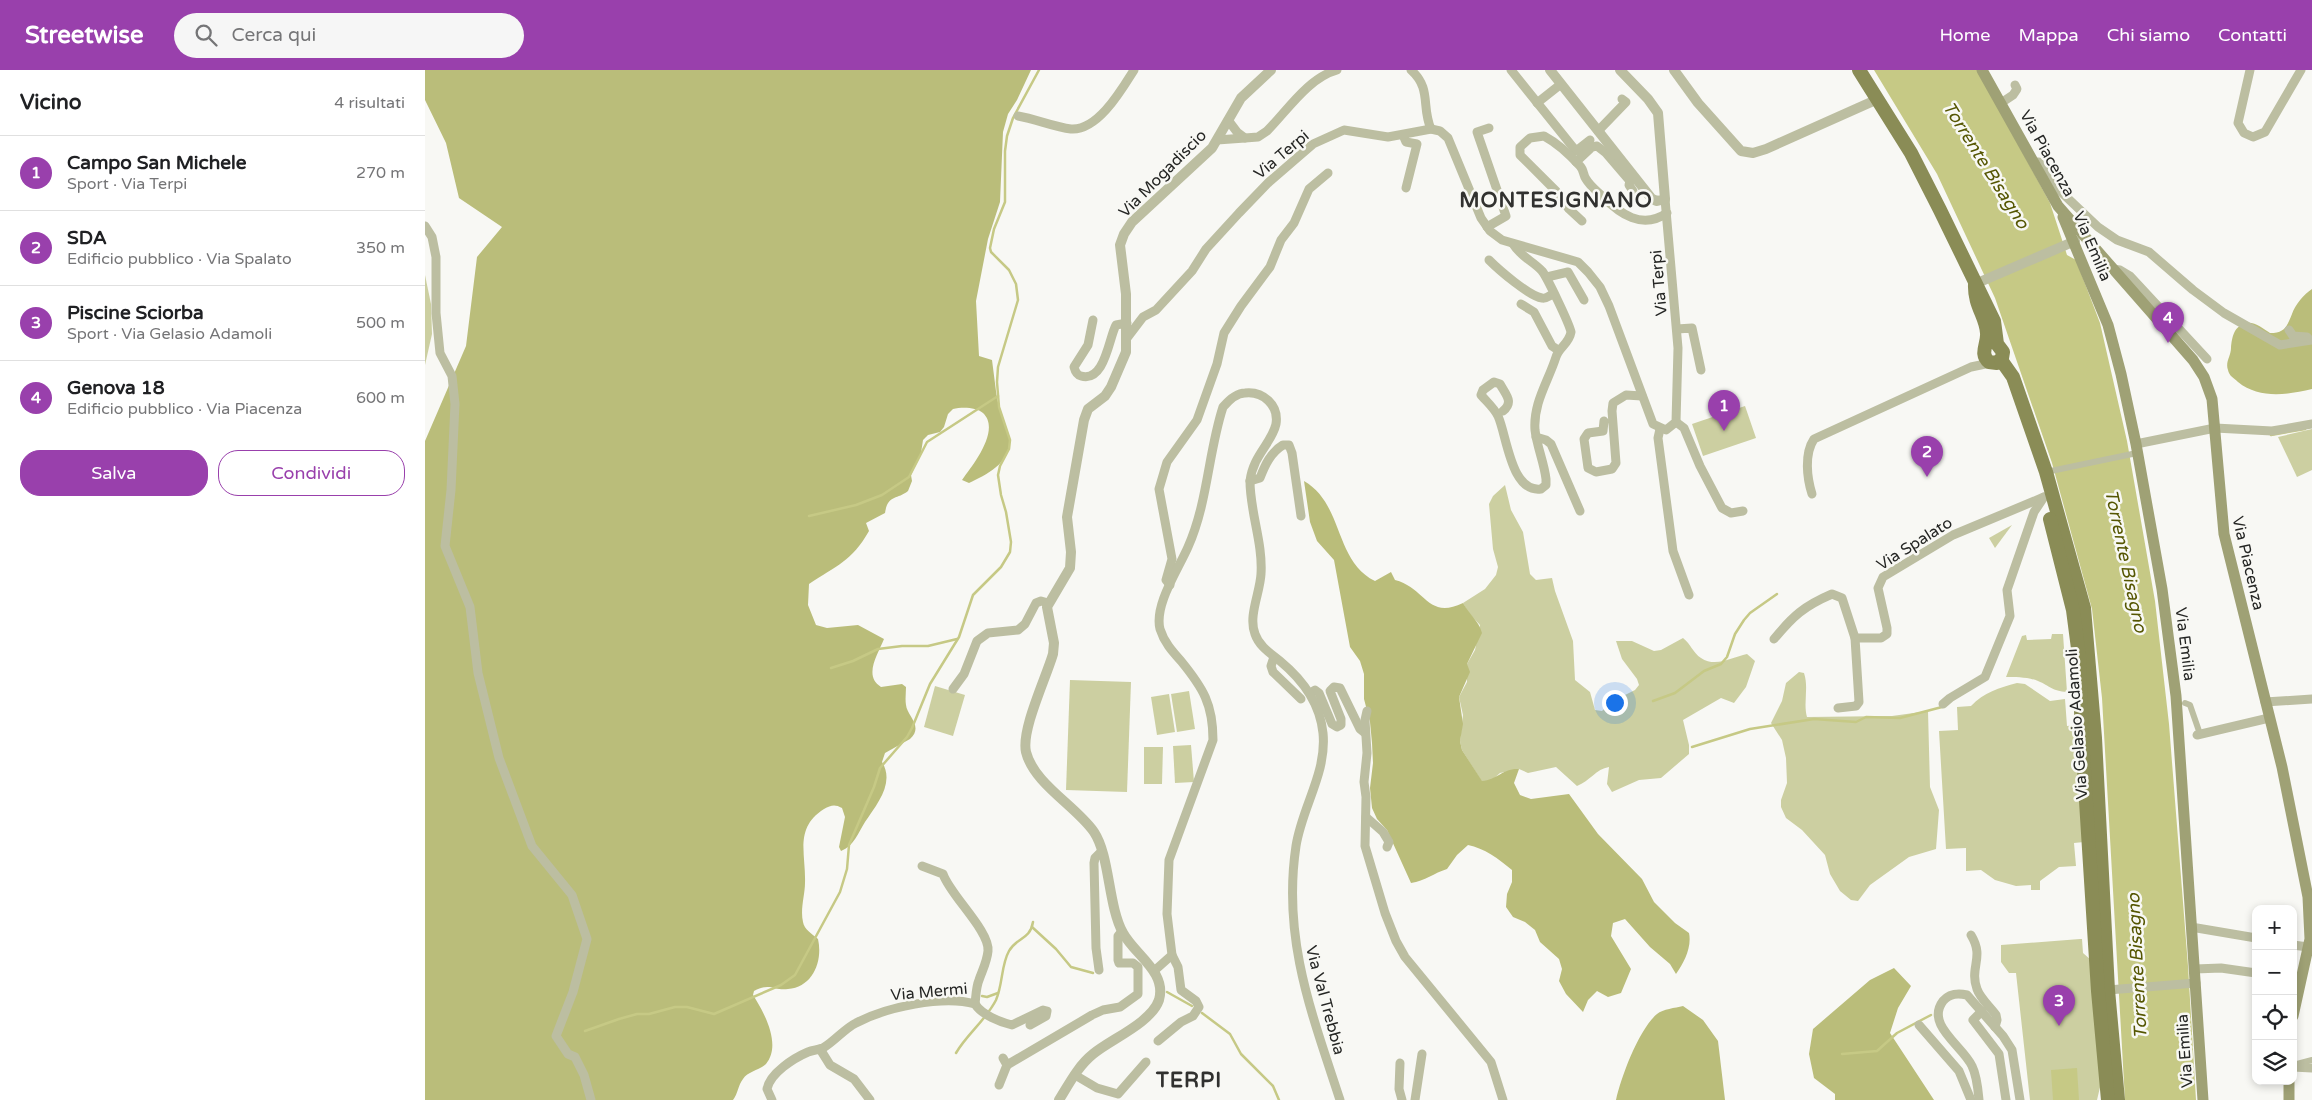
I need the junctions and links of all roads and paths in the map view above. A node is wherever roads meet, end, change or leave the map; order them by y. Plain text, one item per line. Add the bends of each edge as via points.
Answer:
1 (1134, 70) edge
2 (1271, 70) edge
3 (1337, 70) edge
4 (1411, 70) edge
5 (1511, 70) edge
6 (1550, 70) edge
7 (1620, 70) edge
8 (1675, 70) edge
9 (1859, 70) edge
10 (1982, 70) edge
11 (2250, 70) edge
12 (2301, 70) edge
13 (1420, 73) edge
14 (1561, 84) junction
15 (2015, 85) dead end
16 (1622, 99) dead end
17 (1878, 99) junction
18 (1537, 103) junction
19 (2001, 103) junction
20 (1018, 116) dead end
21 (1228, 120) junction
22 (1489, 128) dead end
23 (1431, 129) junction
24 (1598, 131) junction
25 (1403, 135) junction
26 (1245, 138) junction
27 (1217, 140) junction
28 (1590, 140) dead end
29 (1576, 162) junction
30 (2035, 162) junction
31 (1328, 173) dead end
32 (1662, 178) junction
33 (1406, 188) dead end
34 (1637, 189) junction
35 (1665, 199) junction
36 (2058, 206) junction
37 (1667, 213) junction
38 (1582, 221) dead end
39 (425, 226) edge
40 (1487, 227) junction
41 (2088, 240) junction
42 (2071, 243) junction
43 (1513, 244) junction
44 (1489, 260) dead end
45 (2112, 269) junction
46 (1547, 277) junction
47 (1980, 281) junction
48 (1553, 294) junction
49 (1584, 300) dead end
50 (1521, 304) dead end
51 (1093, 320) dead end
52 (1127, 323) junction
53 (1677, 329) junction
54 (2289, 330) dead end
55 (1127, 338) junction
56 (2312, 339) edge
57 (1558, 350) junction
58 (1992, 354) junction
59 (2207, 359) dead end
60 (1971, 366) junction
61 (1701, 370) dead end
62 (1643, 396) junction
63 (1503, 411) dead end
64 (1605, 421) dead end
65 (1676, 422) junction
66 (2312, 424) edge
67 (2215, 428) junction
68 (1660, 429) junction
69 (1536, 438) junction
70 (2134, 451) junction
71 (2049, 471) junction
72 (1250, 481) junction
73 (1812, 494) dead end
74 (2044, 497) junction
75 (1743, 511) dead end
76 (1580, 512) dead end
77 (1301, 516) dead end
78 (1171, 585) junction
79 (1689, 595) dead end
80 (1048, 603) junction
81 (1855, 638) junction
82 (1775, 639) dead end
83 (1275, 657) junction
84 (953, 689) dead end
85 (1310, 693) junction
86 (1301, 699) dead end
87 (2312, 699) edge
88 (2265, 702) junction
89 (2185, 703) dead end
90 (1943, 704) dead end
91 (1838, 708) dead end
92 (1367, 711) dead end
93 (2269, 718) junction
94 (1365, 733) junction
95 (2198, 734) joint
96 (1366, 817) junction
97 (1387, 847) dead end
98 (1101, 852) junction
99 (922, 866) dead end
100 (2191, 927) junction
101 (1122, 931) junction
102 (1971, 935) dead end
103 (2252, 937) edge
104 (2297, 946) edge
105 (2308, 947) junction
106 (1172, 955) junction
107 (1099, 970) dead end
108 (2195, 970) junction
109 (1154, 971) junction
110 (2252, 972) edge
111 (2303, 977) edge
112 (2193, 984) junction
113 (2107, 993) junction
114 (2297, 1000) edge
115 (977, 1006) junction
116 (1982, 1012) junction
117 (1030, 1025) dead end
118 (1919, 1025) dead end
119 (1995, 1027) junction
120 (1158, 1041) dead end
121 (820, 1049) junction
122 (1422, 1054) dead end
123 (2312, 1060) edge
124 (1147, 1062) dead end
125 (1400, 1063) dead end
126 (2297, 1065) edge
127 (2297, 1066) edge
128 (2312, 1068) edge
129 (1075, 1075) junction
130 (2106, 1078) junction
131 (2289, 1085) edge
132 (999, 1086) dead end
133 (591, 1100) edge
134 (772, 1100) edge
135 (870, 1100) edge
136 (1059, 1100) edge
137 (1340, 1100) edge
138 (1402, 1100) edge
139 (1415, 1100) edge
140 (1503, 1100) edge
141 (1971, 1100) edge
142 (1979, 1100) edge
143 (2006, 1100) edge
144 (2020, 1100) edge
145 (2102, 1100) edge
146 (2108, 1100) edge
147 (2118, 1100) edge
148 (2203, 1100) edge
149 (2289, 1100) edge

1 - 20 street via 1104,112 1080,128 1070,129
2 - 21 street, Via Mogadiscio via 1241,98
3 - 26 street via 1309,86 1259,137
4 - 13 street
5 - 18 street
6 - 14 street
7 - 32 street, Via Terpi via 1658,113
8 - 17 street via 1736,147 1753,153
9 - 17 main road, Via Gelasio Adamoli
10 - 19 main road, Via Piacenza
11 - 12 street via 2238,123 2244,133 2253,137 2265,132
13 - 23 street via 1425,90 1426,118
14 - 18 street
14 - 24 street
15 - 19 street, Via Piacenza via 2015,93
16 - 24 street via 1626,102 1610,113
17 - 47 main road, Via Gelasio Adamoli
18 - 28 street via 1576,151
19 - 30 main road, Via Piacenza
21 - 26 street
21 - 27 street, Via Mogadiscio
22 - 40 street via 1477,132 1506,216
23 - 25 street, Via Terpi
23 - 40 street via 1448,138
24 - 34 street
25 - 33 street via 1406,142 1417,144
25 - 55 street, Via Terpi via 1388,137 1349,130 1313,144 1269,182 1206,249 1192,271
26 - 27 street
27 - 52 street, Via Mogadiscio via 1132,222 1124,234 1121,245
29 - 34 street via 1597,146 1613,160 1630,181 1629,185
29 - 37 street via 1584,171 1581,180 1629,217 1646,220
29 - 38 street via 1544,136 1527,140 1519,149 1521,157
30 - 36 main road, Via Piacenza
30 - 56 street via 2042,165 2059,190 2097,228 2117,240 2149,252 2224,313 2280,345
31 - 78 street via 1309,189 1270,267 1224,333 1217,364 1197,420 1167,462 1159,489 1171,546 1172,559 1166,580
32 - 34 street via 1654,186
32 - 35 street, Via Terpi
34 - 35 street via 1653,200
35 - 37 street, Via Terpi
36 - 41 main road, Via Piacenza
36 - 42 main road, Via Emilia
37 - 53 street, Via Terpi
39 - 133 street via 432,238 435,257 440,353 452,376 455,404 445,546 470,607 478,673 502,766 531,846 572,895 587,938 573,992 556,1036 568,1054 575,1057
40 - 43 street via 1502,240
41 - 42 main road
41 - 45 main road, Via Piacenza
42 - 47 street
42 - 70 main road, Via Emilia via 2108,325
43 - 46 street via 1519,254
43 - 62 street via 1568,258 1589,272 1609,306
44 - 48 street via 1511,280 1539,297 1547,298
45 - 59 street, Via Piacenza via 2130,276
45 - 67 main road, Via Piacenza via 2205,377 2212,399
46 - 48 street
46 - 49 street via 1568,272
47 - 58 main road, Via Gelasio Adamoli via 1974,298
48 - 57 street via 1571,332 1568,341
50 - 57 street via 1534,312 1552,346
51 - 52 street via 1087,345 1074,368 1082,376 1090,375 1104,361 1115,325
52 - 55 street, Via Mogadiscio
53 - 61 street, Via Terpi via 1692,328
53 - 65 street, Via Terpi
54 - 56 street via 2293,336
55 - 80 street, Via Mogadiscio via 1126,352 1111,387 1086,412 1067,517 1070,568
57 - 69 street via 1539,398
58 - 60 street
58 - 60 street
58 - 71 main road, Via Gelasio Adamoli via 2013,377
58 - 74 main road, Via Gelasio Adamoli via 2010,388
60 - 73 street via 1814,438 1808,464
62 - 64 street via 1626,395 1613,403 1617,463 1612,468 1596,472 1589,468 1584,439 1588,433 1603,431
62 - 68 street via 1653,424
63 - 69 street via 1510,402 1500,384 1494,382 1481,395 1498,416 1519,479 1538,490 1546,485 1547,479
65 - 68 street via 1670,428
65 - 75 street via 1684,428 1722,508 1731,513
66 - 67 street via 2271,431
67 - 70 street
67 - 88 main road, Via Piacenza via 2224,534
68 - 79 street via 1658,438 1673,551
69 - 76 street via 1551,444
70 - 71 street
70 - 100 main road, Via Emilia via 2162,589 2176,696
71 - 113 main road, Via Gelasio Adamoli via 2084,608 2090,656
72 - 77 street via 1259,479 1277,448 1283,444 1289,446
72 - 78 street via 1256,458 1276,425 1274,409 1268,399 1252,392 1240,393 1223,407 1197,524
72 - 83 street, Via Val Trebbia via 1262,572 1254,632 1259,643
74 - 81 street, Via Spalato via 1953,535 1883,577 1878,588 1887,634 1881,638
74 - 90 street via 2034,512 2007,590 2010,616 1985,677
74 - 113 main road, Via Gelasio Adamoli via 2073,610 2079,656 2082,738
78 - 106 street via 1161,608 1162,634 1204,693 1213,730 1206,761 1169,860 1167,914
80 - 84 street via 1036,603 1018,630 988,633 982,637
80 - 98 street via 1054,647 1028,727 1026,753 1042,778 1090,827
81 - 82 street via 1843,601 1835,594 1813,602 1794,615
81 - 91 street via 1859,702 1856,706
83 - 85 street, Via Val Trebbia via 1297,676
83 - 86 street via 1271,666 1277,676
85 - 94 street via 1315,690 1319,694 1332,724 1337,727 1341,725 1341,719 1330,691 1333,687 1340,688 1360,730
85 - 137 street, Via Val Trebbia via 1320,716 1323,756 1300,824 1292,924 1306,997
87 - 88 street
88 - 93 main road, Via Piacenza
89 - 95 street via 2189,705
92 - 94 street
93 - 95 street
93 - 105 main road, Via Piacenza via 2308,897 2311,927
94 - 96 street
96 - 97 street via 1383,832 1389,842
96 - 140 street via 1369,863 1400,949 1491,1062
98 - 101 street
98 - 107 street via 1094,863 1095,948
99 - 115 street, Via Mermi via 943,874 987,945 984,970 978,981
100 - 103 street
100 - 108 main road, Via Emilia
101 - 109 street
101 - 132 street via 1118,936 1118,960 1119,963 1133,963 1138,967 1139,994 1120,1008 1099,1011 1005,1061
102 - 119 street via 1977,946 1977,990 1996,1015
104 - 105 street
105 - 111 main road, Via Piacenza
106 - 109 street
106 - 120 street via 1179,972 1181,990 1199,1007 1193,1016
108 - 110 street via 2221,968
108 - 112 main road, Via Emilia
109 - 129 street via 1161,987 1155,1008 1093,1054
111 - 114 main road, Via Piacenza
112 - 113 street
112 - 148 main road, Via Emilia
113 - 130 main road, Via Gelasio Adamoli
113 - 147 main road, Via Gelasio Adamoli
115 - 117 street via 993,1018 1016,1025 1043,1010 1047,1011 1046,1016
115 - 121 street, Via Mermi via 951,1002 887,1009 854,1024
116 - 119 street
116 - 142 street via 1971,1004 1967,995 1959,993 1946,998 1937,1013 1940,1024 1976,1074
116 - 143 street via 1973,1020 1999,1054
118 - 141 street via 1959,1071
119 - 144 street via 2012,1050
121 - 134 street, Via Mermi via 807,1053 773,1076 767,1089
121 - 135 street via 830,1065 855,1079
122 - 139 street
123 - 126 street
124 - 129 street via 1118,1094 1097,1088
125 - 138 street
127 - 128 street
129 - 136 street
130 - 145 street
130 - 146 main road, Via Gelasio Adamoli
131 - 149 main road

